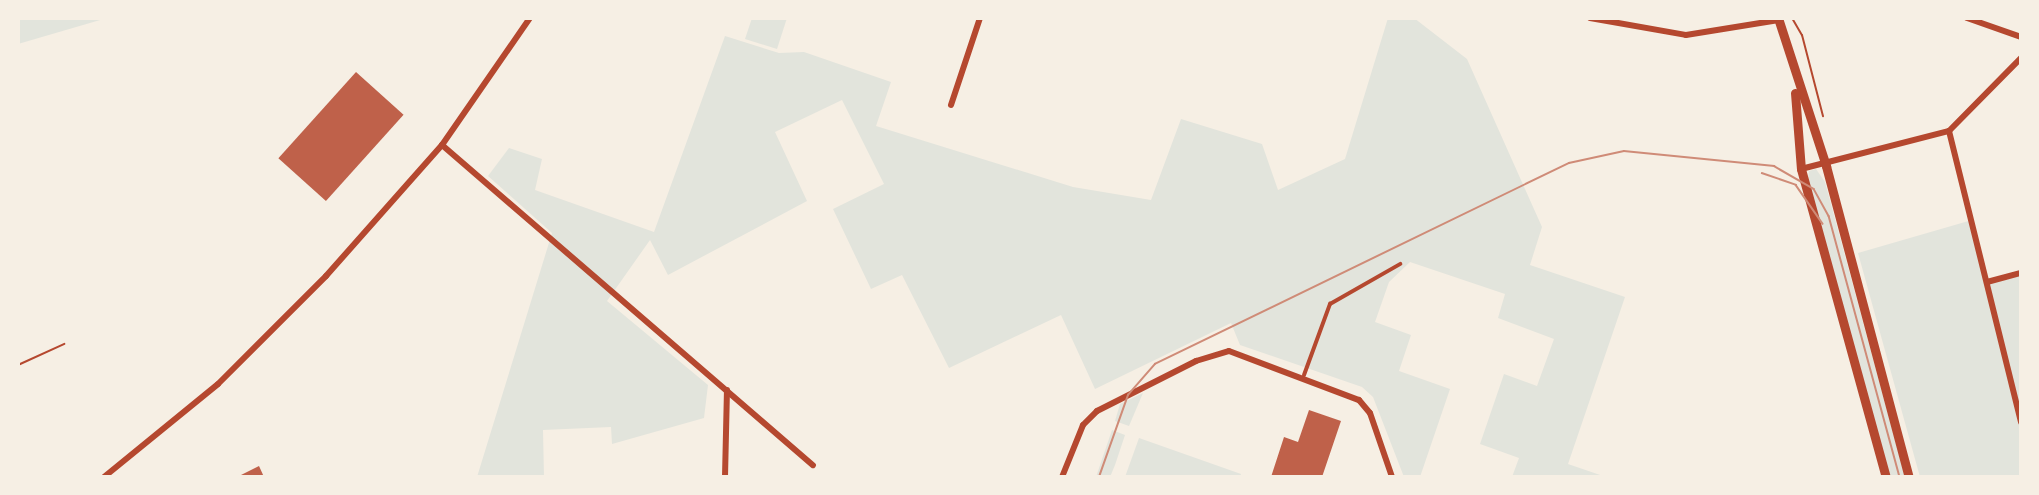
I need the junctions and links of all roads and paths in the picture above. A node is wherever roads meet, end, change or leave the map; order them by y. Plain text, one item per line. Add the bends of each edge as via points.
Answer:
1 (530, 18) edge
2 (980, 18) edge
3 (1590, 18) edge
4 (1967, 18) edge
5 (1778, 19) edge
6 (2021, 37) edge
7 (2021, 58) edge
8 (1795, 85) junction
9 (951, 105) dead end
10 (1949, 131) junction
11 (442, 145) junction
12 (1826, 166) junction
13 (1801, 169) junction
14 (1401, 264) dead end
15 (2021, 273) edge
16 (1987, 282) junction
17 (64, 344) dead end
18 (18, 365) edge
19 (1304, 375) junction
20 (727, 390) junction
21 (2021, 422) edge
22 (813, 465) dead end
23 (104, 477) edge
24 (724, 477) edge
25 (1062, 477) edge
26 (1392, 477) edge
27 (1886, 477) edge
28 (1909, 477) edge

1 - 11 street
2 - 9 street
3 - 5 street via 1686,35
4 - 6 street
5 - 8 main road
7 - 10 street
8 - 12 main road
8 - 13 main road
10 - 12 street
10 - 16 street
11 - 20 street
11 - 23 street via 326,276 218,384
12 - 13 street
12 - 28 main road
13 - 27 main road
14 - 19 lane via 1330,304
15 - 16 street
16 - 21 street
17 - 18 path
19 - 25 street via 1229,351 1196,361 1097,411 1083,425
19 - 26 street via 1345,391 1370,413
20 - 22 street
20 - 24 street

